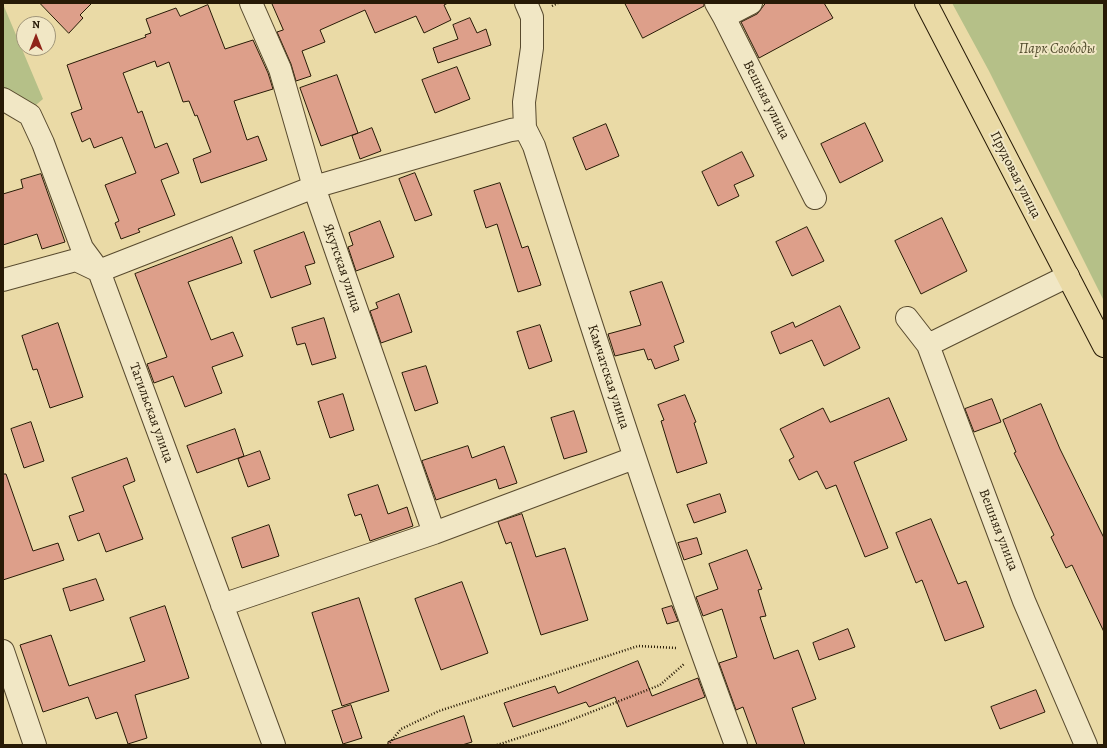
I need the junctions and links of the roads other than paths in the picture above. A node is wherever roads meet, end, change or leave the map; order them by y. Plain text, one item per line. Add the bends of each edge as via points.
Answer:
1 (252, 3) edge
2 (526, 3) edge
3 (751, 3) edge
4 (926, 3) edge
5 (720, 10) edge
6 (3, 99) edge
7 (525, 128) junction
8 (314, 187) junction
9 (815, 198) dead end
10 (98, 272) junction
11 (1068, 276) junction
12 (3, 280) edge
13 (906, 318) dead end
14 (928, 345) junction
15 (1104, 346) edge
16 (634, 458) junction
17 (434, 533) junction
18 (222, 605) junction
19 (3, 651) edge
20 (35, 745) edge
21 (274, 745) edge
22 (736, 745) edge
23 (1086, 745) edge

1 - 8 street, Якутская улица via 280,69
2 - 7 street, Камчатская улица via 532,17 532,48 524,102
3 - 5 street
4 - 11 main road, Прудовая улица
5 - 9 street, Вешняя улица
6 - 10 street, Тагильская улица via 30,115 82,248
7 - 8 street
7 - 16 street, Камчатская улица via 534,146
8 - 10 street
8 - 17 street, Якутская улица
10 - 12 street via 76,260
10 - 18 street, Тагильская улица
11 - 14 street
11 - 15 main road, Прудовая улица
13 - 14 street, Вешняя улица
14 - 23 street, Вешняя улица via 1024,601
16 - 17 street
16 - 22 street, Камчатская улица via 700,650
17 - 18 street
18 - 21 street, Тагильская улица
19 - 20 street

